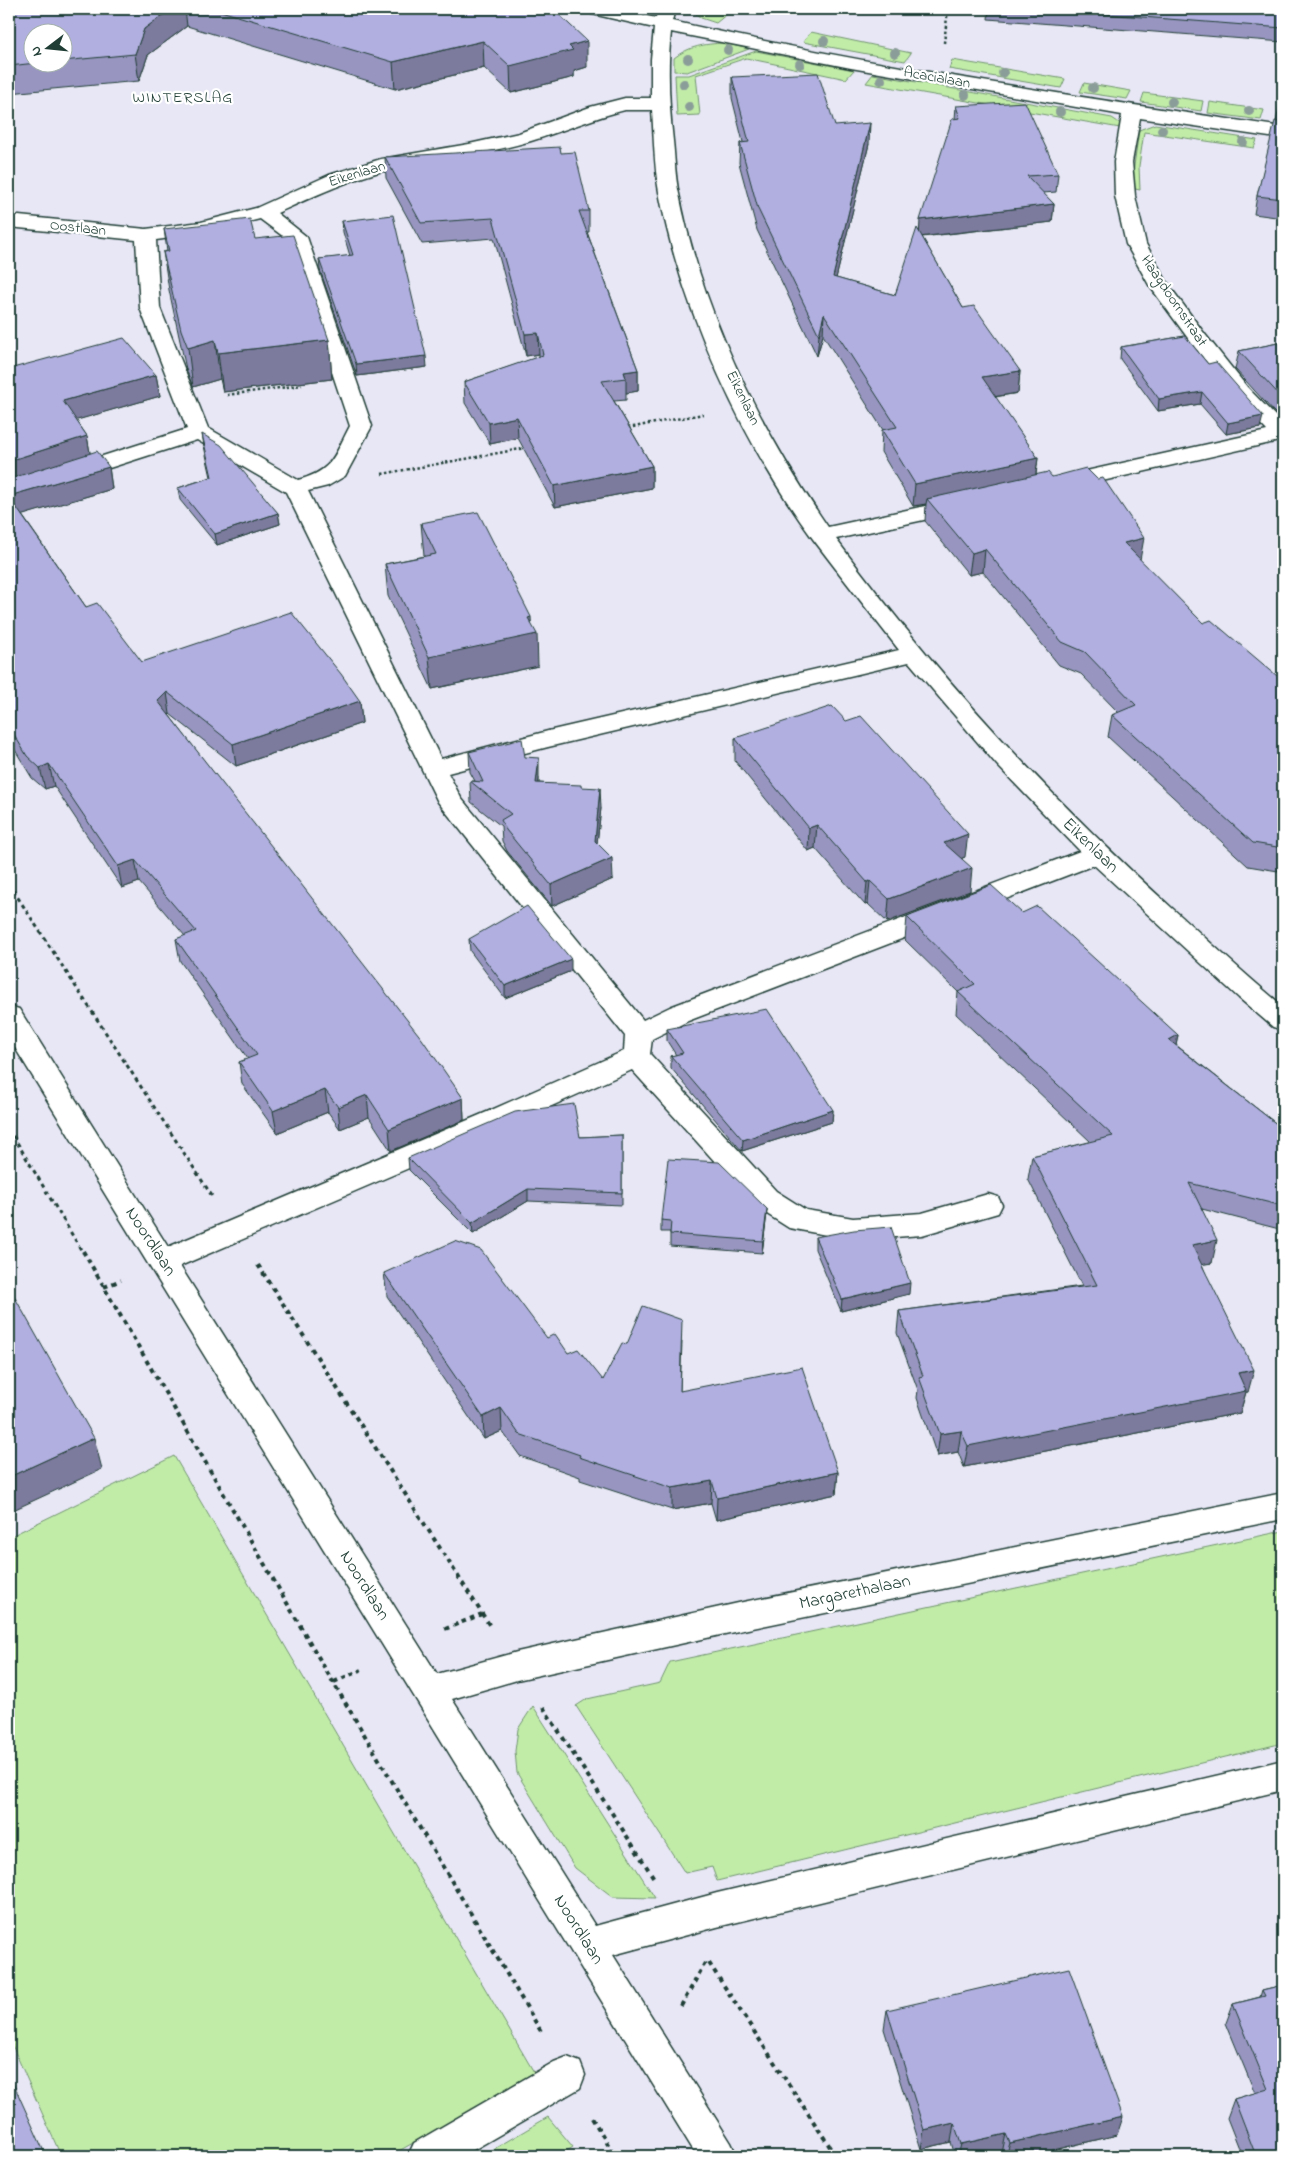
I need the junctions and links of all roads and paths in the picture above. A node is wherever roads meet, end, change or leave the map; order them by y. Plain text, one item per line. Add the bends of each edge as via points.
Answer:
1 (594, 9) edge
2 (948, 9) edge
3 (664, 17) edge
4 (943, 51) dead end
5 (659, 104) junction
6 (1132, 112) junction
7 (1283, 133) edge
8 (263, 212) junction
9 (9, 221) edge
10 (146, 235) junction
11 (345, 380) junction
12 (186, 400) junction
13 (712, 413) dead end
14 (625, 429) edge
15 (199, 432) junction
16 (1283, 435) edge
17 (529, 447) edge
18 (376, 474) dead end
19 (1041, 487) edge
20 (295, 488) junction
21 (9, 493) edge
22 (984, 500) edge
23 (822, 535) junction
24 (913, 654) junction
25 (435, 769) junction
26 (1097, 854) junction
27 (9, 1016) edge
28 (1283, 1020) edge
29 (638, 1046) junction
30 (9, 1129) edge
31 (988, 1205) dead end
32 (163, 1262) junction
33 (1283, 1506) edge
34 (482, 1614) dead end
35 (436, 1634) dead end
36 (370, 1666) dead end
37 (334, 1682) junction
38 (430, 1691) junction
39 (1283, 1775) edge
40 (587, 1945) junction
41 (567, 2075) joint
42 (427, 2156) edge
43 (718, 2156) edge

1 - 3 street, Acacialaan
2 - 4 path
3 - 5 street, Eikenlaan
3 - 6 street, Acacialaan via 934,78
5 - 8 street, Eikenlaan via 625,104 526,137 388,163 336,178
5 - 23 street, Eikenlaan via 669,193 699,303 746,408
6 - 7 street, Acacialaan
6 - 16 street, Haagdoornstraat via 1123,162 1124,196 1136,244 1159,285 1196,337 1240,391
8 - 10 street, Eikenlaan via 201,228
8 - 11 street via 297,237
9 - 10 street, Oostlaan
10 - 12 street via 150,308
11 - 12 path
11 - 20 street via 362,426 337,471 320,481
12 - 15 street
13 - 14 path
15 - 20 street
15 - 21 street
16 - 19 street
17 - 18 path
20 - 25 street
22 - 23 street
23 - 24 street, Eikenlaan
24 - 25 street via 548,739
24 - 26 street, Eikenlaan via 998,755
25 - 29 street via 450,802
26 - 28 street, Eikenlaan via 1244,989
26 - 29 street via 679,1014
27 - 32 street, Noordlaan
29 - 31 street via 766,1199 800,1220 853,1229 922,1224
29 - 32 street via 580,1080 488,1123
30 - 37 path
32 - 38 street, Noordlaan
33 - 38 street, Margarethalaan via 743,1616 516,1666
34 - 35 path
36 - 37 path
37 - 41 path
38 - 40 street, Noordlaan
39 - 40 street via 717,1910
40 - 43 street, Noordlaan
41 - 42 street

